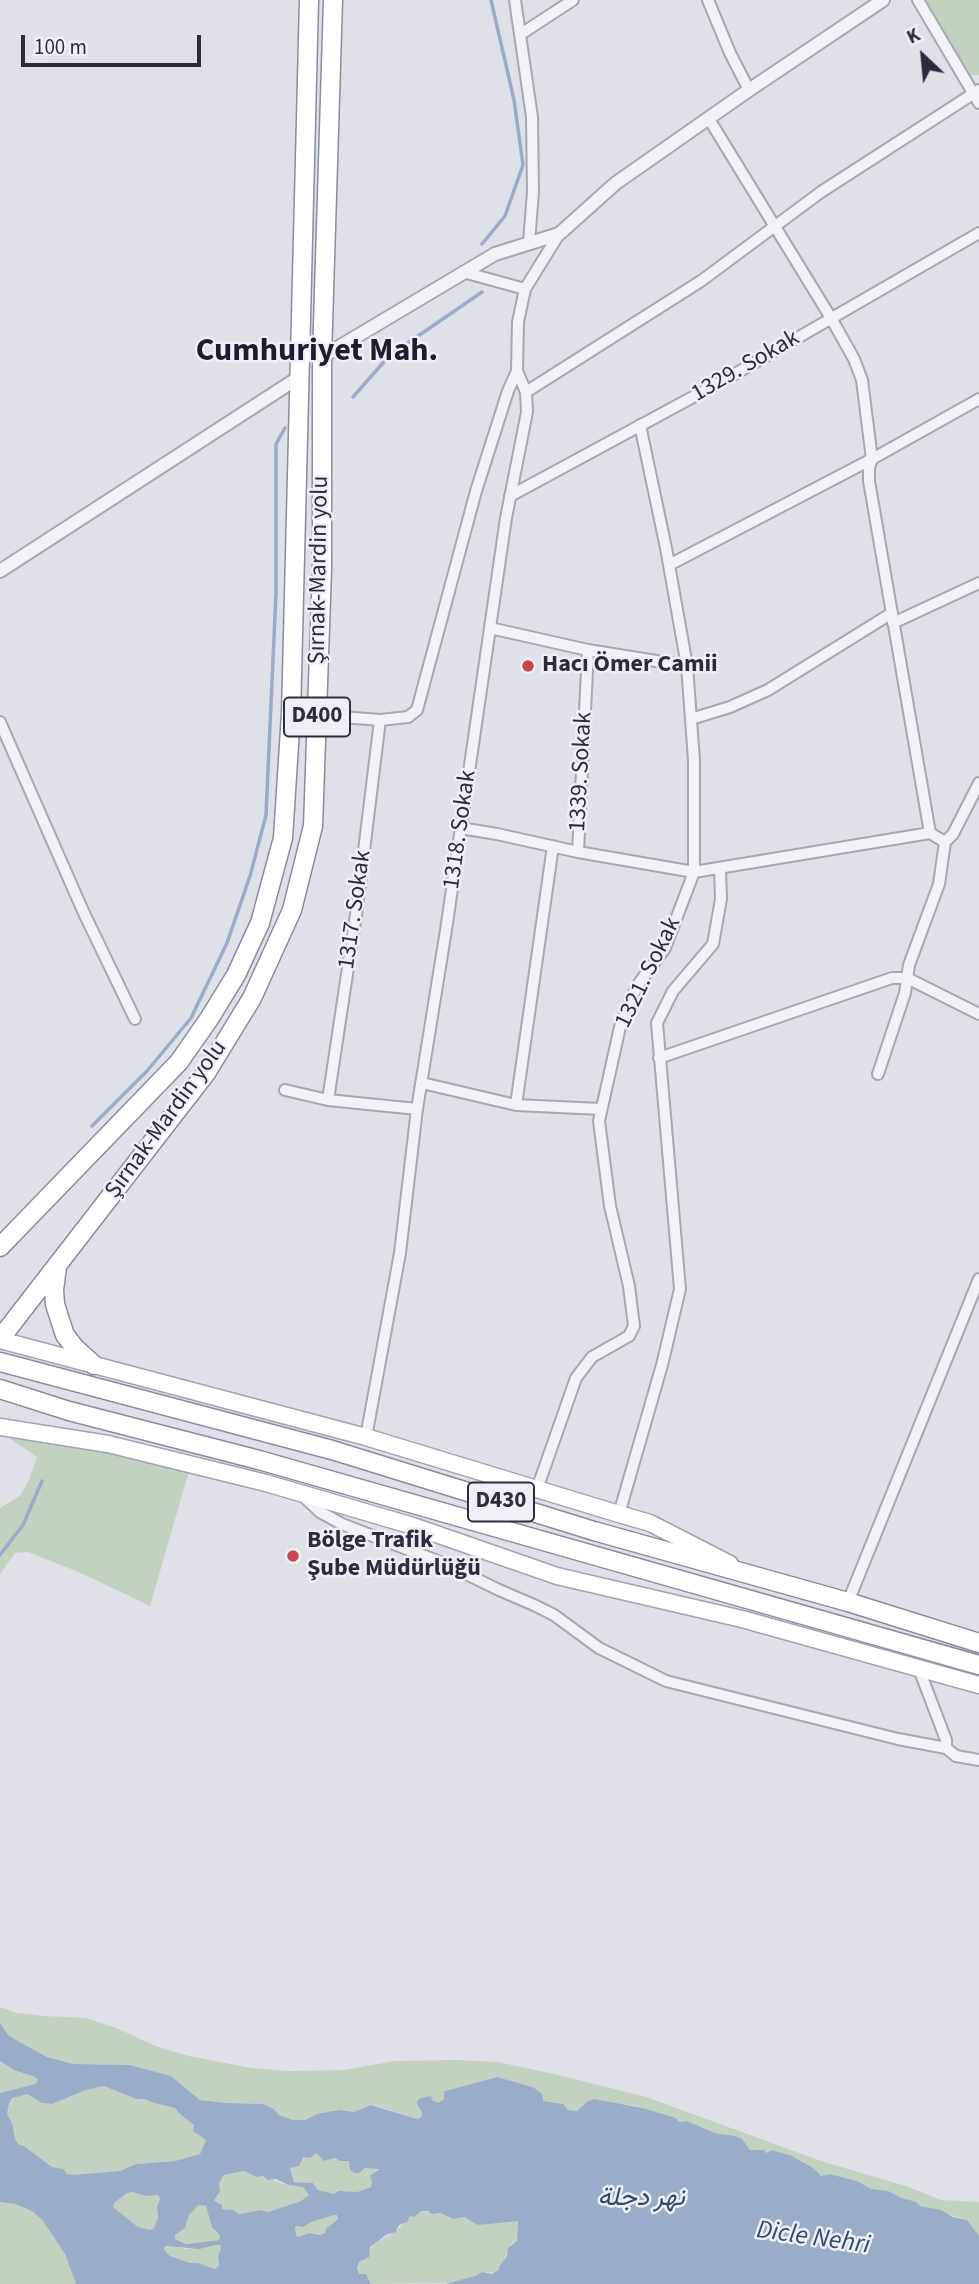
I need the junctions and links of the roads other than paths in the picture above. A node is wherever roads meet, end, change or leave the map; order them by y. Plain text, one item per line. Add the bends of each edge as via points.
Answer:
1 (309, 0) edge
2 (333, 0) edge
3 (515, 0) edge
4 (573, 0) edge
5 (708, 0) edge
6 (883, 0) edge
7 (918, 0) edge
8 (521, 34) junction
9 (749, 90) junction
10 (977, 96) edge
11 (709, 119) junction
12 (774, 226) junction
13 (559, 233) junction
14 (979, 233) edge
15 (529, 242) junction
16 (463, 272) junction
17 (525, 289) junction
18 (831, 318) junction
19 (323, 357) junction
20 (517, 371) junction
21 (301, 376) junction
22 (526, 392) junction
23 (979, 399) edge
24 (640, 425) junction
25 (872, 459) junction
26 (510, 496) junction
27 (669, 565) junction
28 (0, 571) edge
29 (979, 583) edge
30 (893, 618) junction
31 (490, 628) junction
32 (588, 649) junction
33 (687, 666) junction
34 (317, 715) junction
35 (691, 719) junction
36 (380, 720) junction
37 (0, 722) edge
38 (979, 783) edge
39 (460, 828) junction
40 (930, 833) junction
41 (946, 842) junction
42 (554, 846) junction
43 (578, 852) junction
44 (720, 868) junction
45 (694, 872) junction
46 (906, 978) junction
47 (979, 1014) edge
48 (135, 1019) dead end
49 (659, 1058) junction
50 (878, 1074) dead end
51 (422, 1083) junction
52 (285, 1090) dead end
53 (328, 1100) junction
54 (516, 1105) junction
55 (417, 1109) junction
56 (601, 1109) junction
57 (0, 1247) edge
58 (57, 1267) junction
59 (979, 1279) edge
60 (0, 1340) edge
61 (0, 1362) edge
62 (94, 1365) junction
63 (0, 1389) edge
64 (0, 1427) edge
65 (366, 1437) junction
66 (537, 1489) junction
67 (299, 1492) junction
68 (619, 1514) junction
69 (745, 1572) junction
70 (848, 1602) junction
71 (979, 1643) edge
72 (979, 1665) edge
73 (919, 1669) junction
74 (979, 1685) edge
75 (946, 1748) junction
76 (979, 1760) edge

1 - 21 highway, Şırnak-Mardin yolu / D400
2 - 19 highway, Şırnak-Mardin yolu / D400
3 - 8 street
4 - 8 street
5 - 9 street
6 - 9 street
7 - 10 street
8 - 15 street via 532,117
9 - 11 street
10 - 12 street
11 - 12 street
11 - 13 street via 617,183
12 - 18 street
12 - 22 street via 701,281
13 - 15 street
13 - 17 street, 1318. Sokak
14 - 18 street, 1329. Sokak
15 - 16 street
16 - 17 street
16 - 19 street
17 - 20 street, 1318. Sokak via 518,322
18 - 24 street, 1329. Sokak
18 - 25 street via 862,380
19 - 34 highway, Şırnak-Mardin yolu / D400
20 - 22 street, 1318. Sokak
20 - 36 street via 475,491 417,710 408,717
21 - 28 street
21 - 57 highway, Şırnak-Mardin yolu / D400 via 292,701 283,838 260,923 224,996 179,1062
22 - 26 street, 1318. Sokak via 527,412
23 - 25 street
24 - 26 street, 1329. Sokak
24 - 27 street, 1321. Sokak
25 - 27 street
25 - 30 street via 869,481
26 - 31 street, 1318. Sokak
27 - 33 street, 1321. Sokak
29 - 30 street
30 - 35 street via 768,690
30 - 40 street
31 - 32 street
31 - 39 street, 1318. Sokak
32 - 33 street
32 - 43 street, 1339. Sokak
33 - 35 street, 1321. Sokak
34 - 36 street
34 - 58 highway, Şırnak-Mardin yolu / D400 via 313,826 292,910 253,998 206,1073
35 - 45 street, 1321. Sokak
36 - 53 street, 1317. Sokak
37 - 48 street
38 - 41 street
39 - 42 street
39 - 51 street, 1318. Sokak
40 - 41 street
40 - 44 street
41 - 46 street via 939,884
42 - 43 street
42 - 54 street
43 - 45 street
44 - 45 street
44 - 49 street via 721,899 713,944 661,1012 657,1023
45 - 56 street, 1321. Sokak via 665,948 637,986 620,1027
46 - 47 street
46 - 49 street via 892,978
46 - 50 street
49 - 68 street via 680,1289
51 - 54 street
51 - 55 street, 1318. Sokak
52 - 53 street
53 - 55 street
54 - 56 street
55 - 65 street, 1318. Sokak via 400,1253
56 - 66 street, 1321. Sokak via 610,1206 634,1326 629,1336 592,1357 576,1378
58 - 60 highway, Şırnak-Mardin yolu / D400
58 - 62 highway via 55,1304 62,1326 75,1348
59 - 70 street
60 - 62 main road
61 - 69 highway, D430 via 332,1450
62 - 65 main road
63 - 72 highway, D430
64 - 67 main road via 108,1444
65 - 66 main road
66 - 68 main road
67 - 73 main road via 557,1576 741,1619
67 - 75 street via 320,1512 342,1524 534,1605 599,1648 666,1681
68 - 69 main road via 650,1523
69 - 70 highway, D430
70 - 71 highway, D430
73 - 74 main road
73 - 75 street
75 - 76 street via 956,1756

